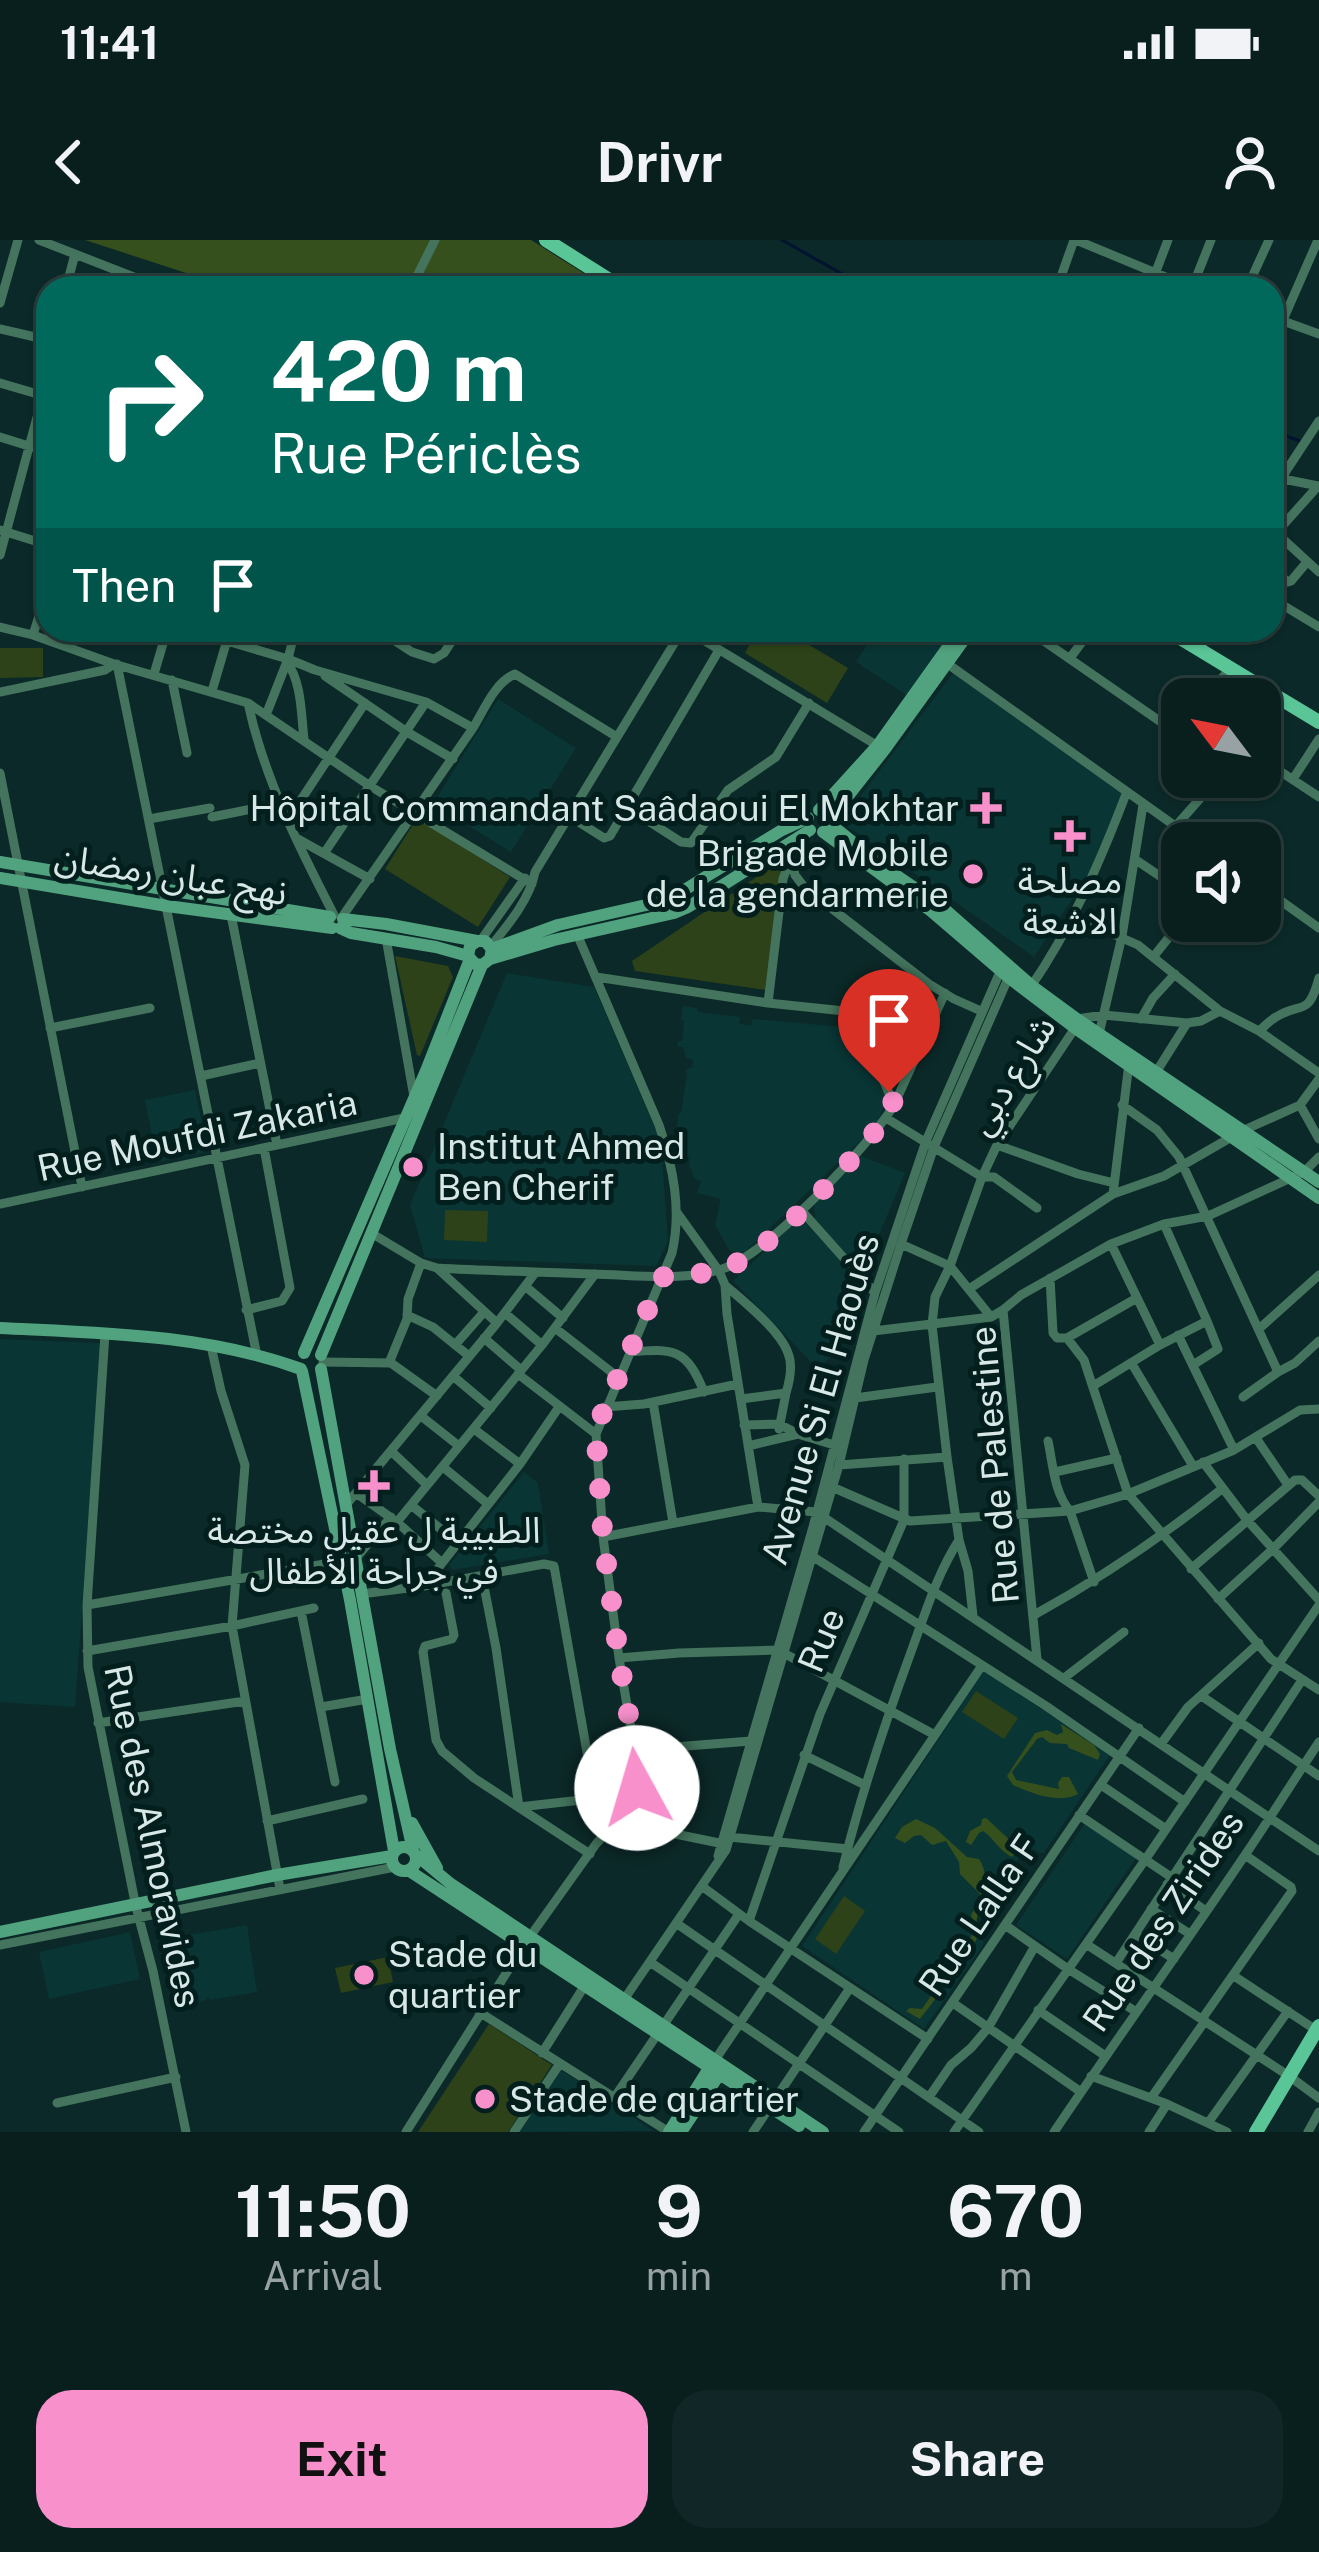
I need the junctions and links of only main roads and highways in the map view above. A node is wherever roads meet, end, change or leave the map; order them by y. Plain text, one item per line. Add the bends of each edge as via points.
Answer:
1 (546, 240) edge
2 (603, 276) edge
3 (951, 642) edge
4 (961, 642) edge
5 (1186, 642) edge
6 (944, 662) junction
7 (1319, 722) edge
8 (820, 822) junction
9 (0, 862) edge
10 (0, 878) edge
11 (166, 898) junction
12 (337, 921) junction
13 (481, 952) junction
14 (1076, 1023) junction
15 (1130, 1061) junction
16 (1236, 1134) junction
17 (403, 1138) junction
18 (1319, 1182) edge
19 (1319, 1198) edge
20 (0, 1328) edge
21 (302, 1362) junction
22 (322, 1362) junction
23 (348, 1561) junction
24 (402, 1805) junction
25 (415, 1853) junction
26 (397, 1861) junction
27 (445, 1879) junction
28 (0, 1932) edge
29 (528, 1940) junction
30 (1318, 2033) edge
31 (715, 2068) junction
32 (1293, 2078) junction
33 (772, 2103) junction
34 (669, 2132) edge
35 (681, 2132) edge
36 (808, 2132) edge
37 (823, 2132) edge
38 (1256, 2132) edge
39 (1265, 2132) edge

1 - 2 main road
3 - 6 main road
4 - 6 main road
5 - 7 main road
6 - 8 main road
8 - 13 main road via 782,830 668,900
8 - 13 main road via 790,851 674,914
8 - 14 main road
9 - 11 main road, نهج عبان رمضان
10 - 11 main road, نهج عبان رمضان
11 - 12 main road, نهج عبان رمضان
11 - 12 main road, نهج عبان رمضان via 231,915
12 - 13 main road, نهج عبان رمضان via 403,926
12 - 13 main road, نهج عبان رمضان via 351,933
13 - 17 main road
13 - 17 main road via 404,1118
14 - 15 main road
14 - 15 main road
15 - 16 main road
16 - 18 main road
16 - 19 main road
17 - 21 main road
17 - 22 main road
20 - 21 main road via 148,1336
21 - 22 main road via 315,1351
21 - 22 main road via 312,1375
21 - 23 main road
22 - 23 main road
23 - 24 main road
23 - 26 main road
24 - 25 main road
24 - 27 main road
25 - 26 main road via 403,1846
25 - 26 main road via 414,1866
25 - 27 main road
26 - 28 main road
26 - 29 main road
27 - 29 main road
29 - 31 main road
30 - 32 main road
31 - 33 main road
31 - 34 main road
31 - 35 main road
32 - 38 main road
32 - 39 main road
33 - 36 main road
33 - 37 main road

